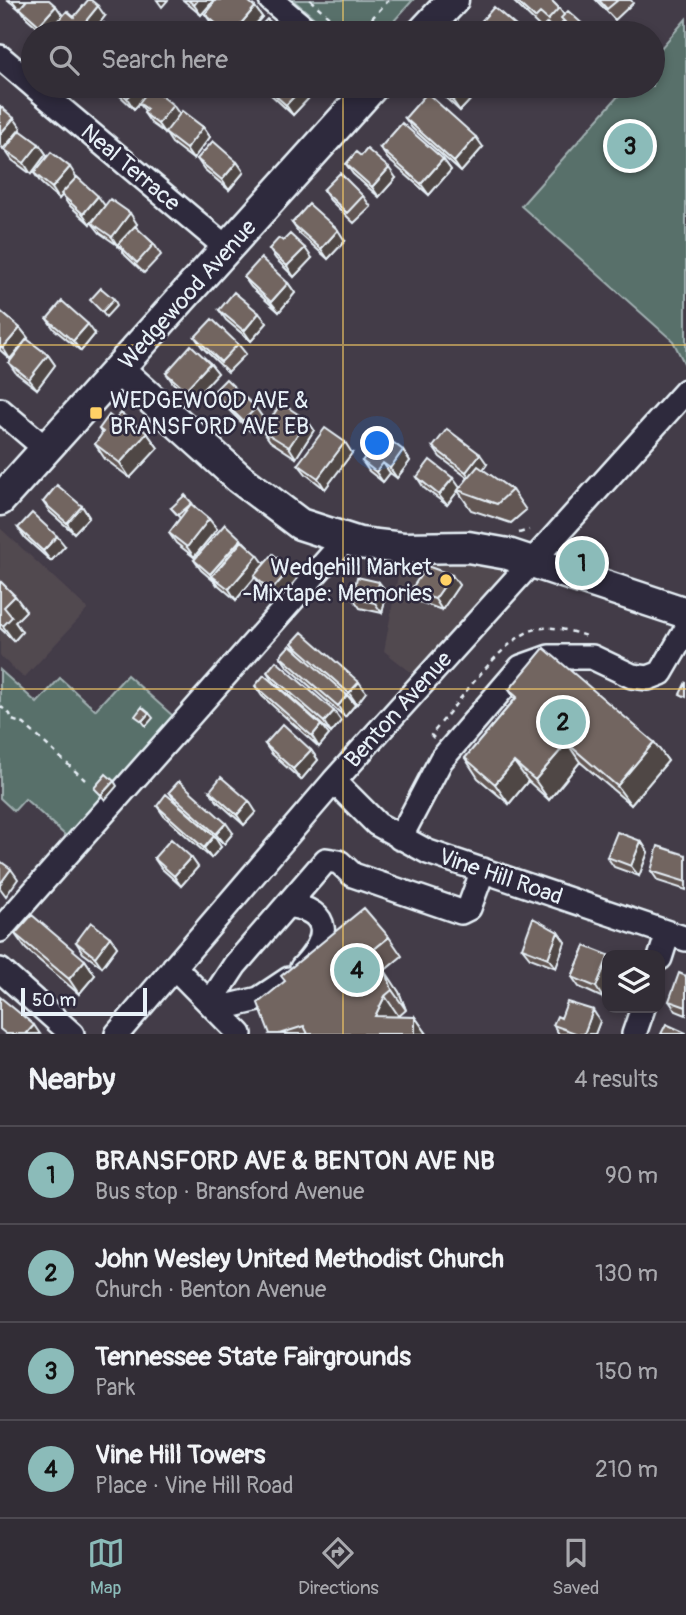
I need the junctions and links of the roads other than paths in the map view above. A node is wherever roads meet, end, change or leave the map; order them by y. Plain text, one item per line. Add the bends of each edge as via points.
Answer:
1 (271, 0) edge
2 (453, 0) edge
3 (296, 21) edge
4 (433, 21) edge
5 (0, 57) edge
6 (21, 74) edge
7 (49, 98) edge
8 (361, 98) edge
9 (228, 248) junction
10 (119, 370) junction
11 (686, 391) edge
12 (0, 410) edge
13 (46, 449) junction
14 (0, 500) edge
15 (346, 539) junction
16 (529, 561) junction
17 (686, 613) edge
18 (686, 630) edge
19 (334, 781) junction
20 (400, 838) junction
21 (483, 870) junction
22 (287, 905) junction
23 (0, 930) edge
24 (677, 936) edge
25 (665, 952) edge
26 (174, 967) junction
27 (0, 970) edge
28 (213, 1006) junction
29 (641, 1013) edge
30 (72, 1034) edge
31 (117, 1034) edge
32 (240, 1034) edge
33 (634, 1034) edge

1 - 3 street
2 - 4 main road
5 - 6 street, Neal Terrace
7 - 9 street, Neal Terrace
8 - 9 main road, Wedgewood Avenue
9 - 10 main road, Wedgewood Avenue
10 - 13 main road, Wedgewood Avenue
10 - 15 main road via 239,478 300,524
11 - 16 street, Benton Avenue
12 - 13 street
13 - 14 main road, Wedgewood Avenue
15 - 16 main road via 403,548 468,547
15 - 23 street
16 - 17 main road
16 - 19 street, Benton Avenue
18 - 20 street via 661,673 648,678 632,676 592,657 549,657 521,667 441,760
19 - 20 street, Vine Hill Road via 377,824
19 - 26 street, Benton Avenue
20 - 21 street, Vine Hill Road
21 - 22 street via 469,908 461,912 353,875 339,862 326,860
21 - 24 street, Vine Hill Road
22 - 28 street via 235,965
22 - 28 street via 304,907 319,919 324,932 318,951 259,999
24 - 25 street
26 - 28 street
26 - 31 street, Benton Avenue
27 - 30 street
28 - 32 street
29 - 33 street

